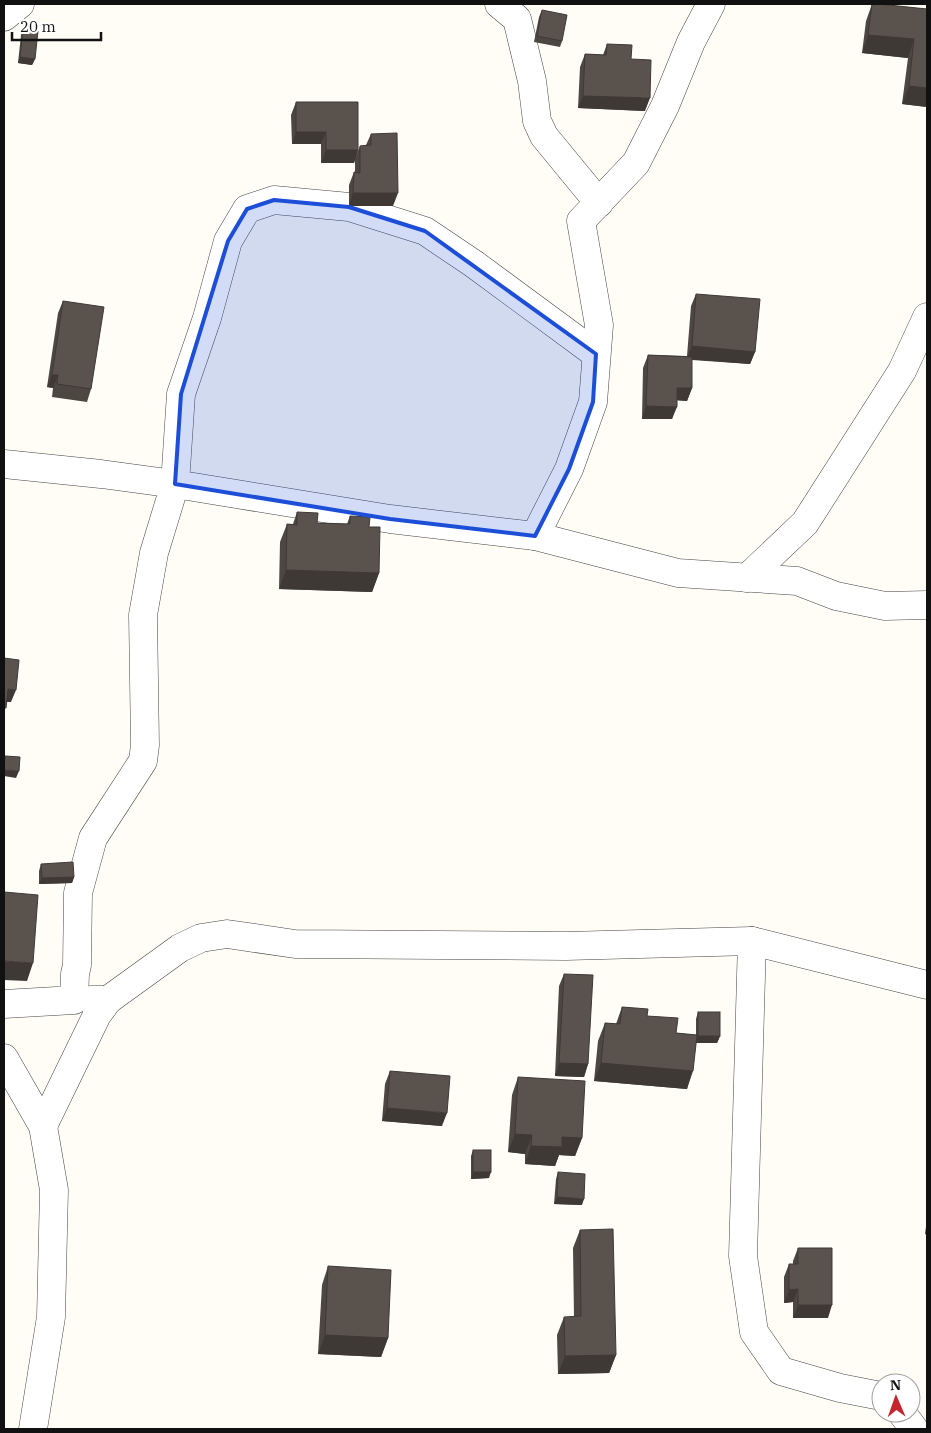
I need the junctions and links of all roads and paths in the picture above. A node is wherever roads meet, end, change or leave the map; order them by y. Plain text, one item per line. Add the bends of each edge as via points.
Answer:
1 (20, 4) edge
2 (499, 4) edge
3 (712, 4) edge
4 (4, 17) edge
5 (599, 203) junction
6 (927, 316) edge
7 (596, 354) junction
8 (4, 464) edge
9 (175, 484) junction
10 (536, 536) junction
11 (747, 578) junction
12 (927, 605) edge
13 (752, 941) junction
14 (927, 985) edge
15 (74, 1000) junction
16 (108, 1000) junction
17 (4, 1004) edge
18 (4, 1058) edge
19 (43, 1126) junction
20 (871, 1394) edge
21 (33, 1429) edge

1 - 4 street
2 - 5 street via 517,19 532,81 537,121 544,136
3 - 5 street via 636,163
5 - 7 street via 581,221 599,325
6 - 11 street via 902,371 805,523
7 - 9 street via 424,230 349,207 274,200 247,209 228,241 207,318 180,394
7 - 10 street via 593,402 569,469
8 - 9 street
9 - 10 street via 390,518
9 - 15 street via 154,553 143,615 143,760 93,838 78,893
10 - 11 street via 678,573
11 - 12 street via 798,581 836,596 885,606
13 - 14 street
13 - 16 street via 566,946 295,944 227,934 202,938 180,948
13 - 20 street via 743,1256 754,1332 781,1371
15 - 16 street
15 - 17 street
16 - 19 street via 96,1015
18 - 19 street
19 - 21 street via 54,1190 51,1317

